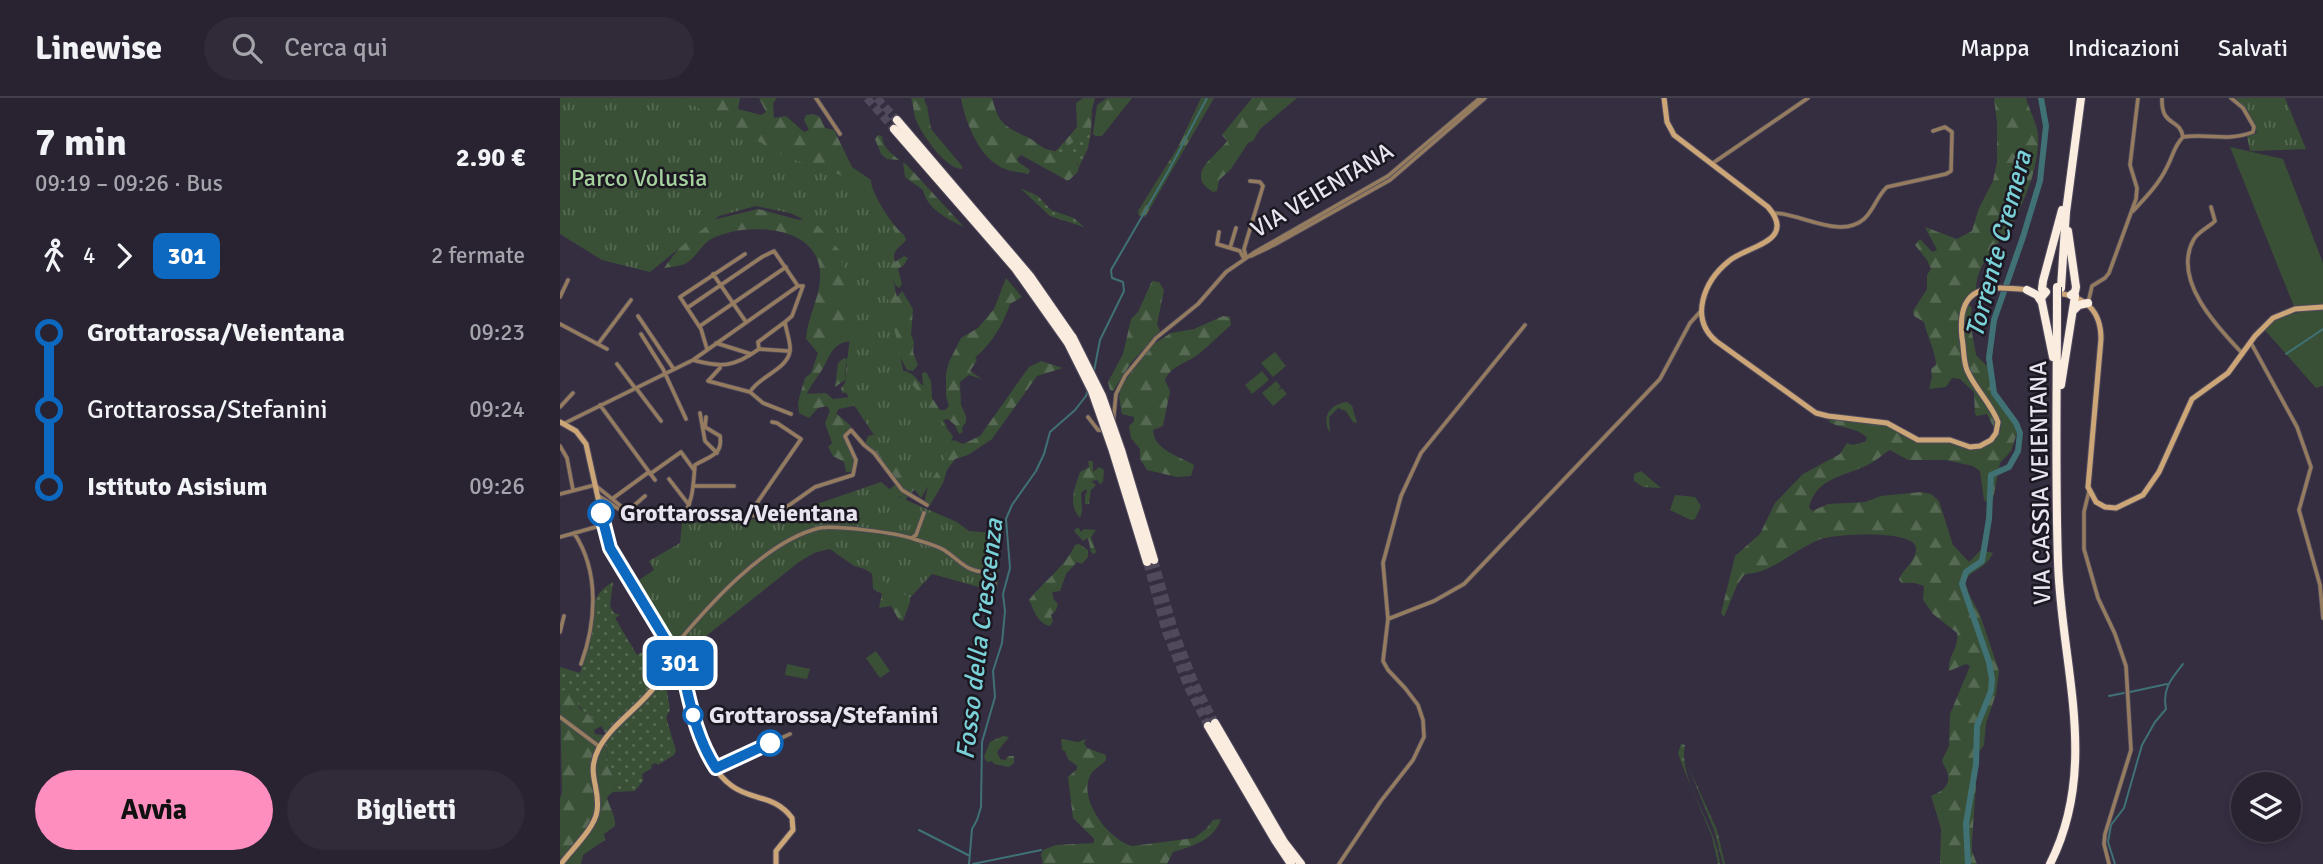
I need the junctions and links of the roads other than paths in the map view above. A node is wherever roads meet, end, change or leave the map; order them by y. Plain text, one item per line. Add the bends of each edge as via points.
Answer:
1 (816, 98) edge
2 (1482, 98) edge
3 (1664, 98) edge
4 (1808, 98) edge
5 (2079, 98) edge
6 (2138, 98) edge
7 (2162, 98) edge
8 (2231, 98) edge
9 (895, 125) tunnel mouth
10 (1933, 131) dead end
11 (840, 134) dead end
12 (2183, 137) junction
13 (1711, 165) junction
14 (1250, 181) dead end
15 (2211, 207) dead end
16 (2064, 211) junction
17 (1773, 213) junction
18 (2128, 219) junction
19 (1236, 228) dead end
20 (1219, 232) dead end
21 (1230, 248) junction
22 (745, 254) dead end
23 (1245, 258) junction
24 (786, 267) junction
25 (713, 274) junction
26 (568, 280) dead end
27 (2043, 281) junction
28 (721, 285) junction
29 (801, 286) junction
30 (2027, 290) junction
31 (2046, 292) junction
32 (560, 297) edge
33 (2079, 298) junction
34 (631, 300) dead end
35 (2042, 302) junction
36 (733, 303) junction
37 (2323, 307) edge
38 (687, 308) junction
39 (1700, 312) junction
40 (638, 316) dead end
41 (746, 322) junction
42 (785, 322) junction
43 (560, 325) edge
44 (1525, 325) dead end
45 (700, 326) junction
46 (641, 334) dead end
47 (716, 343) junction
48 (2250, 343) junction
49 (598, 344) junction
50 (607, 349) dead end
51 (707, 349) junction
52 (759, 349) junction
53 (789, 352) junction
54 (2243, 354) junction
55 (752, 355) junction
56 (693, 359) junction
57 (617, 364) dead end
58 (721, 366) junction
59 (673, 368) junction
60 (665, 373) junction
61 (2059, 383) junction
62 (635, 388) junction
63 (750, 392) junction
64 (573, 393) dead end
65 (600, 405) junction
66 (560, 408) edge
67 (701, 413) dead end
68 (791, 414) dead end
69 (706, 417) dead end
70 (1088, 417) dead end
71 (686, 419) dead end
72 (661, 421) dead end
73 (772, 422) dead end
74 (561, 423) edge
75 (560, 446) edge
76 (717, 453) junction
77 (694, 470) junction
78 (650, 473) junction
79 (669, 479) dead end
80 (655, 480) dead end
81 (595, 485) junction
82 (695, 486) junction
83 (734, 486) dead end
84 (573, 490) junction
85 (2089, 491) junction
86 (560, 494) edge
87 (597, 495) junction
88 (645, 496) dead end
89 (612, 499) junction
90 (689, 505) junction
91 (927, 505) dead end
92 (924, 513) dead end
93 (748, 516) junction
94 (681, 518) junction
95 (603, 525) junction
96 (574, 533) junction
97 (560, 537) edge
98 (912, 538) junction
99 (1151, 561) tunnel mouth
100 (994, 592) dead end
101 (564, 616) dead end
102 (2323, 618) edge
103 (1388, 619) junction
104 (560, 632) edge
105 (669, 649) junction
106 (677, 660) junction
107 (668, 661) junction
108 (581, 664) dead end
109 (666, 669) junction
110 (681, 670) junction
111 (673, 674) junction
112 (686, 680) junction
113 (657, 684) junction
114 (560, 717) edge
115 (790, 734) dead end
116 (600, 747) junction
117 (716, 768) junction
118 (561, 864) edge
119 (776, 864) edge
120 (1292, 864) edge
121 (1301, 864) edge
122 (1339, 864) edge
123 (2052, 864) edge
124 (2109, 864) edge

1 - 11 street
2 - 23 street, VIA VEIENTANA via 1381,182
3 - 13 street via 1672,132
4 - 13 street
5 - 16 highway, VIA CASSIA VEIENTANA
6 - 18 street via 2130,165 2137,191
7 - 12 street via 2165,117 2180,128
8 - 12 street via 2247,115 2253,132 2227,138
9 - 99 highway, bridge via 1030,276 1099,389
10 - 17 street via 1945,127 1952,132 1950,172 1886,187 1858,223 1838,227
12 - 18 street via 2155,187
13 - 17 street
14 - 23 street via 1262,184
15 - 54 street via 2215,221 2195,237 2187,257 2188,271 2210,318
16 - 27 highway
16 - 33 highway
16 - 61 highway, VIA CASSIA VEIENTANA, bridge
17 - 39 street via 1773,236 1726,264 1705,294
18 - 33 street via 2109,273
19 - 21 street
20 - 21 street via 1217,244
21 - 23 street
22 - 25 street
23 - 70 street, VIA VEIENTANA via 1140,356 1119,387 1110,429 1099,431
24 - 28 street via 775,251
24 - 29 street
24 - 36 street
25 - 28 street
25 - 38 street via 680,298
26 - 32 street
27 - 30 highway
27 - 31 highway
28 - 36 street
28 - 38 street
29 - 41 street
29 - 42 street via 792,316
30 - 31 street
30 - 35 highway
30 - 39 street via 1987,288 1975,293 1961,316 1966,367 1998,426 1990,441 1973,447 1946,440 1918,440 1887,423 1817,413 1714,340 1704,328
31 - 33 street
31 - 35 highway
33 - 61 highway
33 - 85 street via 2098,317 2101,333
34 - 49 street
35 - 61 highway
36 - 41 street
36 - 45 street
37 - 48 street via 2281,314
38 - 45 street
39 - 103 street via 1686,328 1660,379 1464,584
40 - 59 street
41 - 47 street
42 - 52 street via 758,342
42 - 53 street
43 - 49 street
44 - 103 street via 1412,468 1383,563
45 - 51 street
46 - 60 street
47 - 51 street
47 - 55 street
48 - 54 street
48 - 102 street via 2297,427 2311,467 2299,510 2320,585
49 - 50 street
51 - 56 street
52 - 53 street
52 - 55 street
53 - 63 street
54 - 85 street via 2221,380 2190,402 2160,472 2143,495 2109,508 2096,502
55 - 58 street
56 - 58 street
56 - 59 street
57 - 62 street
58 - 63 street via 708,381
59 - 60 street
60 - 62 street
60 - 71 street
61 - 123 highway, VIA CASSIA VEIENTANA via 2060,557 2081,762 2072,822
62 - 65 street
62 - 72 street
63 - 68 street via 763,403
64 - 66 street
65 - 74 street
65 - 78 street
67 - 76 street via 705,440
69 - 76 street via 705,427 721,437
73 - 93 street via 801,439
74 - 81 street via 585,442
75 - 84 street
76 - 77 street via 697,463
77 - 78 street via 681,452
77 - 82 street
78 - 80 street
78 - 89 street
79 - 90 street
81 - 84 street
81 - 87 street
81 - 89 street
82 - 83 street
82 - 90 street
84 - 86 street
85 - 124 street via 2084,549 2123,657 2132,735 2104,839
87 - 94 street via 631,515
87 - 95 street
88 - 89 street via 630,509
90 - 94 street
91 - 93 street via 902,490 851,430 845,436 856,460 851,477 812,489 776,514
92 - 98 street
93 - 94 street
95 - 96 street
95 - 105 street via 610,548
96 - 97 street
96 - 108 street via 593,586 589,640
98 - 100 street via 943,549 972,570 990,572 995,578
98 - 112 street via 821,528 757,561 673,648 683,663
101 - 104 street
103 - 122 street via 1384,664 1418,705 1424,737 1413,760
105 - 106 street
105 - 107 street
106 - 107 street
106 - 110 street
107 - 109 street
109 - 111 street
109 - 113 street
110 - 111 street
110 - 112 street
111 - 112 street
111 - 113 street
112 - 117 street via 699,740
113 - 116 street
114 - 116 street
115 - 117 street
116 - 118 street via 592,769 598,803 594,821
117 - 119 street via 732,786 778,804 792,818 793,830 776,851
120 - 121 highway via 1212,724

